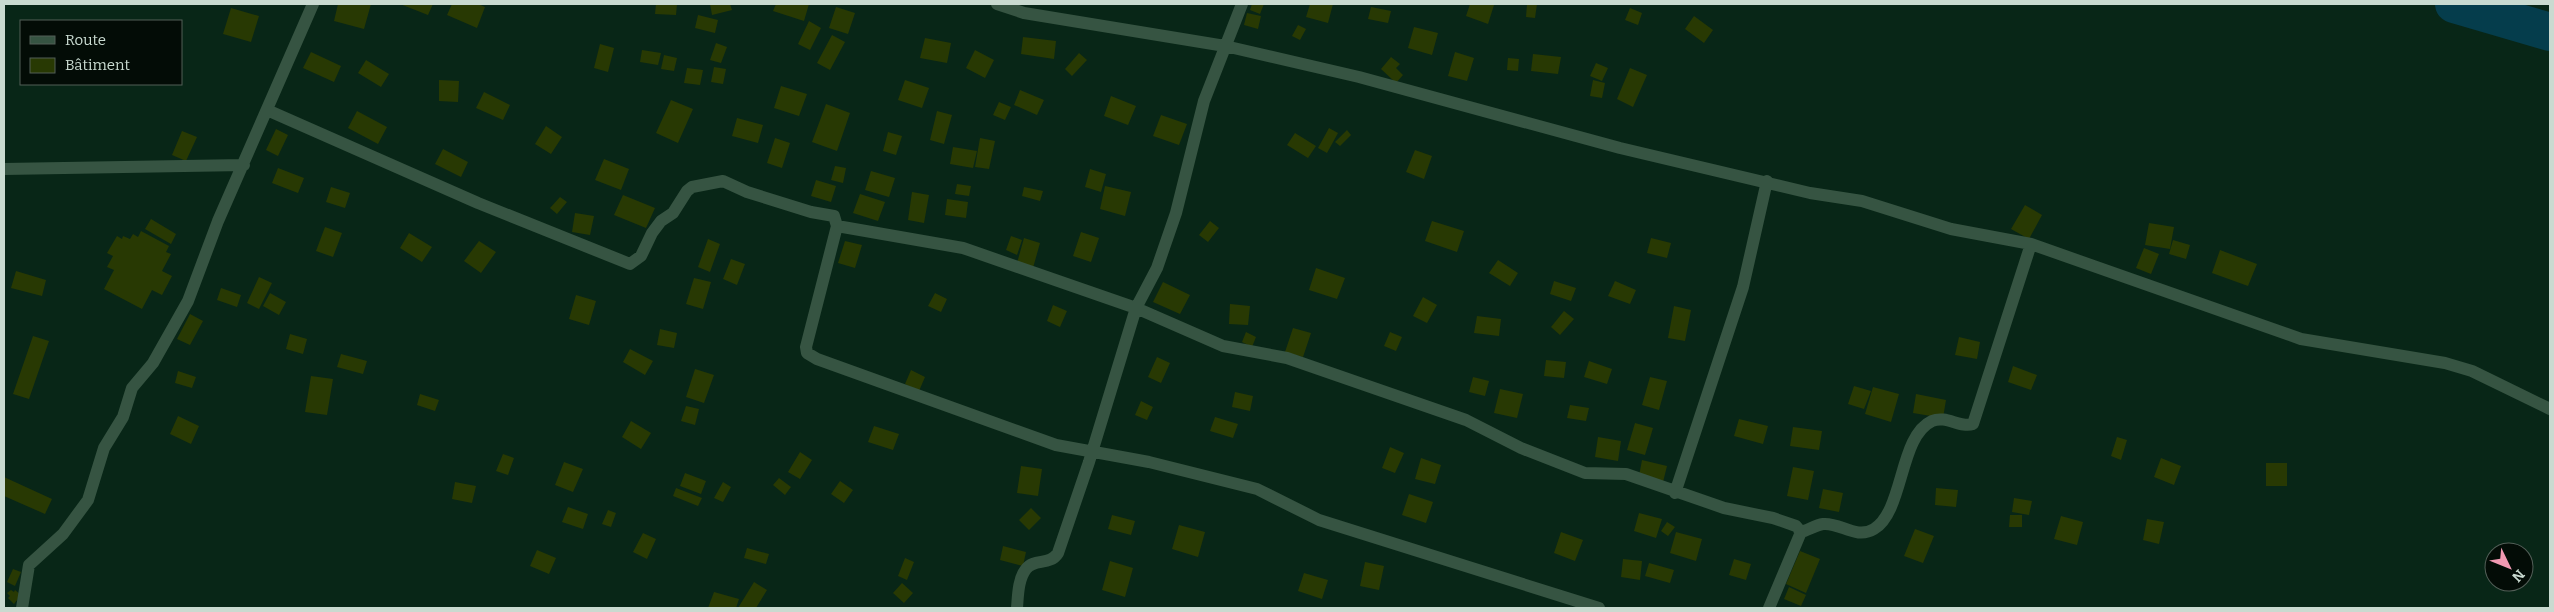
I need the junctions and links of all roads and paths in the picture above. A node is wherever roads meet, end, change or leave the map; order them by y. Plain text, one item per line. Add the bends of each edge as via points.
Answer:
1 (313, 4) edge
2 (997, 4) edge
3 (1242, 4) edge
4 (1225, 46) junction
5 (267, 110) junction
6 (244, 165) junction
7 (4, 168) edge
8 (1767, 181) junction
9 (837, 226) junction
10 (2032, 244) junction
11 (1136, 308) junction
12 (2550, 409) edge
13 (1091, 450) junction
14 (1675, 493) junction
15 (1801, 532) junction
16 (22, 608) edge
17 (1017, 608) edge
18 (1598, 608) edge
19 (1769, 608) edge

1 - 5 street
2 - 4 street via 1024,13
3 - 4 street
4 - 8 street via 1359,77 1620,148
4 - 11 street via 1204,101 1176,213 1156,268
5 - 6 street
5 - 9 street via 478,203 630,264 641,256 652,233 673,213 687,191 716,182 723,181 810,212 834,216
6 - 7 street
6 - 16 street via 218,221 188,301 153,363 132,388 123,417 104,448 88,500 63,534 29,565
8 - 10 street via 1810,193 1862,201 1951,228
8 - 14 street via 1743,287
9 - 11 street via 963,248
9 - 13 street via 810,326 807,353 1047,442
10 - 12 street via 2301,339 2472,370
10 - 15 street via 1973,424 1938,419 1925,426 1905,461 1892,506 1884,520 1869,532 1856,533 1823,524
11 - 13 street
11 - 14 street via 1223,346 1287,358 1466,420 1521,448 1585,473 1626,474
13 - 17 street via 1058,552 1052,560 1026,569 1020,582
13 - 18 street via 1257,489 1319,520
14 - 15 street via 1773,518 1796,526
15 - 19 street

